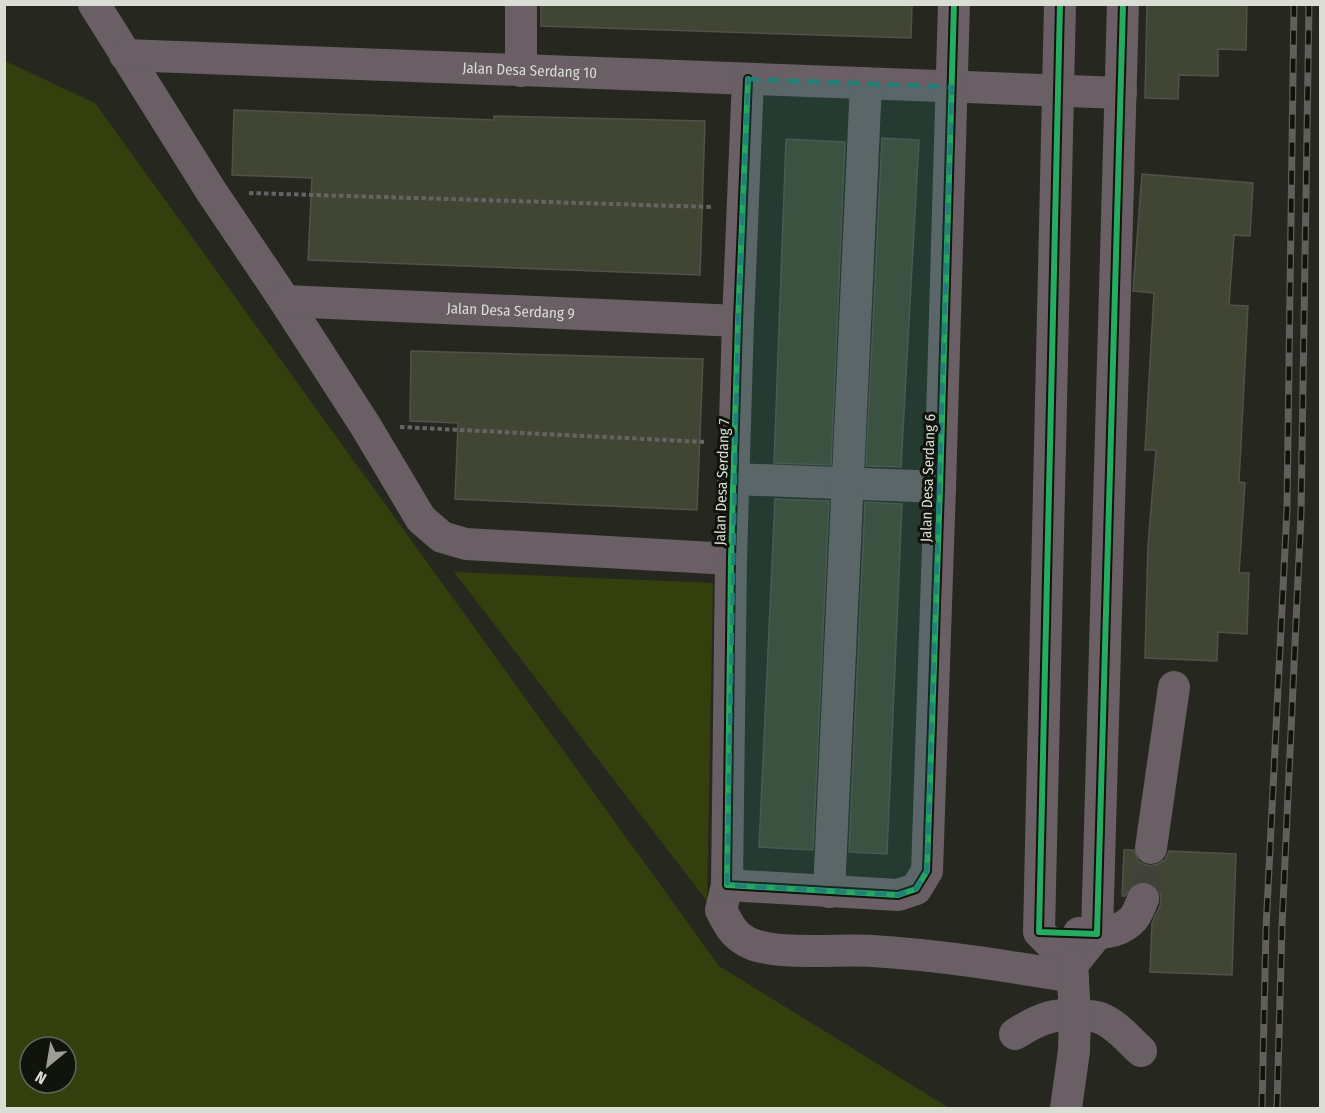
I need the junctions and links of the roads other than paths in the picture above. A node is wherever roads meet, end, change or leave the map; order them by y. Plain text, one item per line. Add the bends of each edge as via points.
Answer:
1 (94, 4) edge
2 (521, 4) edge
3 (954, 4) edge
4 (1060, 4) edge
5 (1123, 4) edge
6 (125, 55) junction
7 (521, 71) junction
8 (748, 79) junction
9 (866, 83) junction
10 (943, 86) junction
11 (1056, 91) junction
12 (1121, 93) junction
13 (285, 301) junction
14 (738, 321) junction
15 (734, 479) junction
16 (848, 484) junction
17 (940, 487) junction
18 (732, 559) junction
19 (1174, 687) dead end
20 (1151, 848) tunnel mouth
21 (727, 885) junction
22 (829, 892) junction
23 (1143, 899) tunnel mouth
24 (1039, 932) junction
25 (1097, 934) junction
26 (1072, 971) junction
27 (1075, 1014) junction
28 (1015, 1034) dead end
29 (1141, 1051) dead end
30 (1066, 1108) edge

1 - 6 street
2 - 7 street
3 - 10 street, Jalan Desa Serdang 6
4 - 11 street
5 - 12 street
6 - 7 street, Jalan Desa Serdang 10
6 - 13 street
7 - 8 street, Jalan Desa Serdang 10
8 - 9 street, Jalan Desa Serdang 10
8 - 14 street, Jalan Desa Serdang 7
9 - 10 street, Jalan Desa Serdang 10
9 - 16 street
10 - 11 street, Jalan Desa Serdang 10
10 - 17 street, Jalan Desa Serdang 6
11 - 12 street, Jalan Desa Serdang 10
11 - 24 street
12 - 25 street
13 - 14 street, Jalan Desa Serdang 9
13 - 18 street via 421,519 442,537 466,544
14 - 15 street, Jalan Desa Serdang 7
15 - 16 street
15 - 18 street, Jalan Desa Serdang 7
16 - 17 street
16 - 22 street
17 - 22 street, Jalan Desa Serdang 6 via 927,871 916,889 897,895
18 - 21 street, Jalan Desa Serdang 7
19 - 20 street
21 - 22 street
21 - 26 street, Jalan Desa Serdang 7 via 721,909 731,931 753,945 872,951
23 - 25 street via 1133,920 1117,930
24 - 25 street
24 - 26 street
25 - 26 street
26 - 27 street
27 - 28 street via 1037,1020
27 - 29 street via 1100,1017
27 - 30 street

